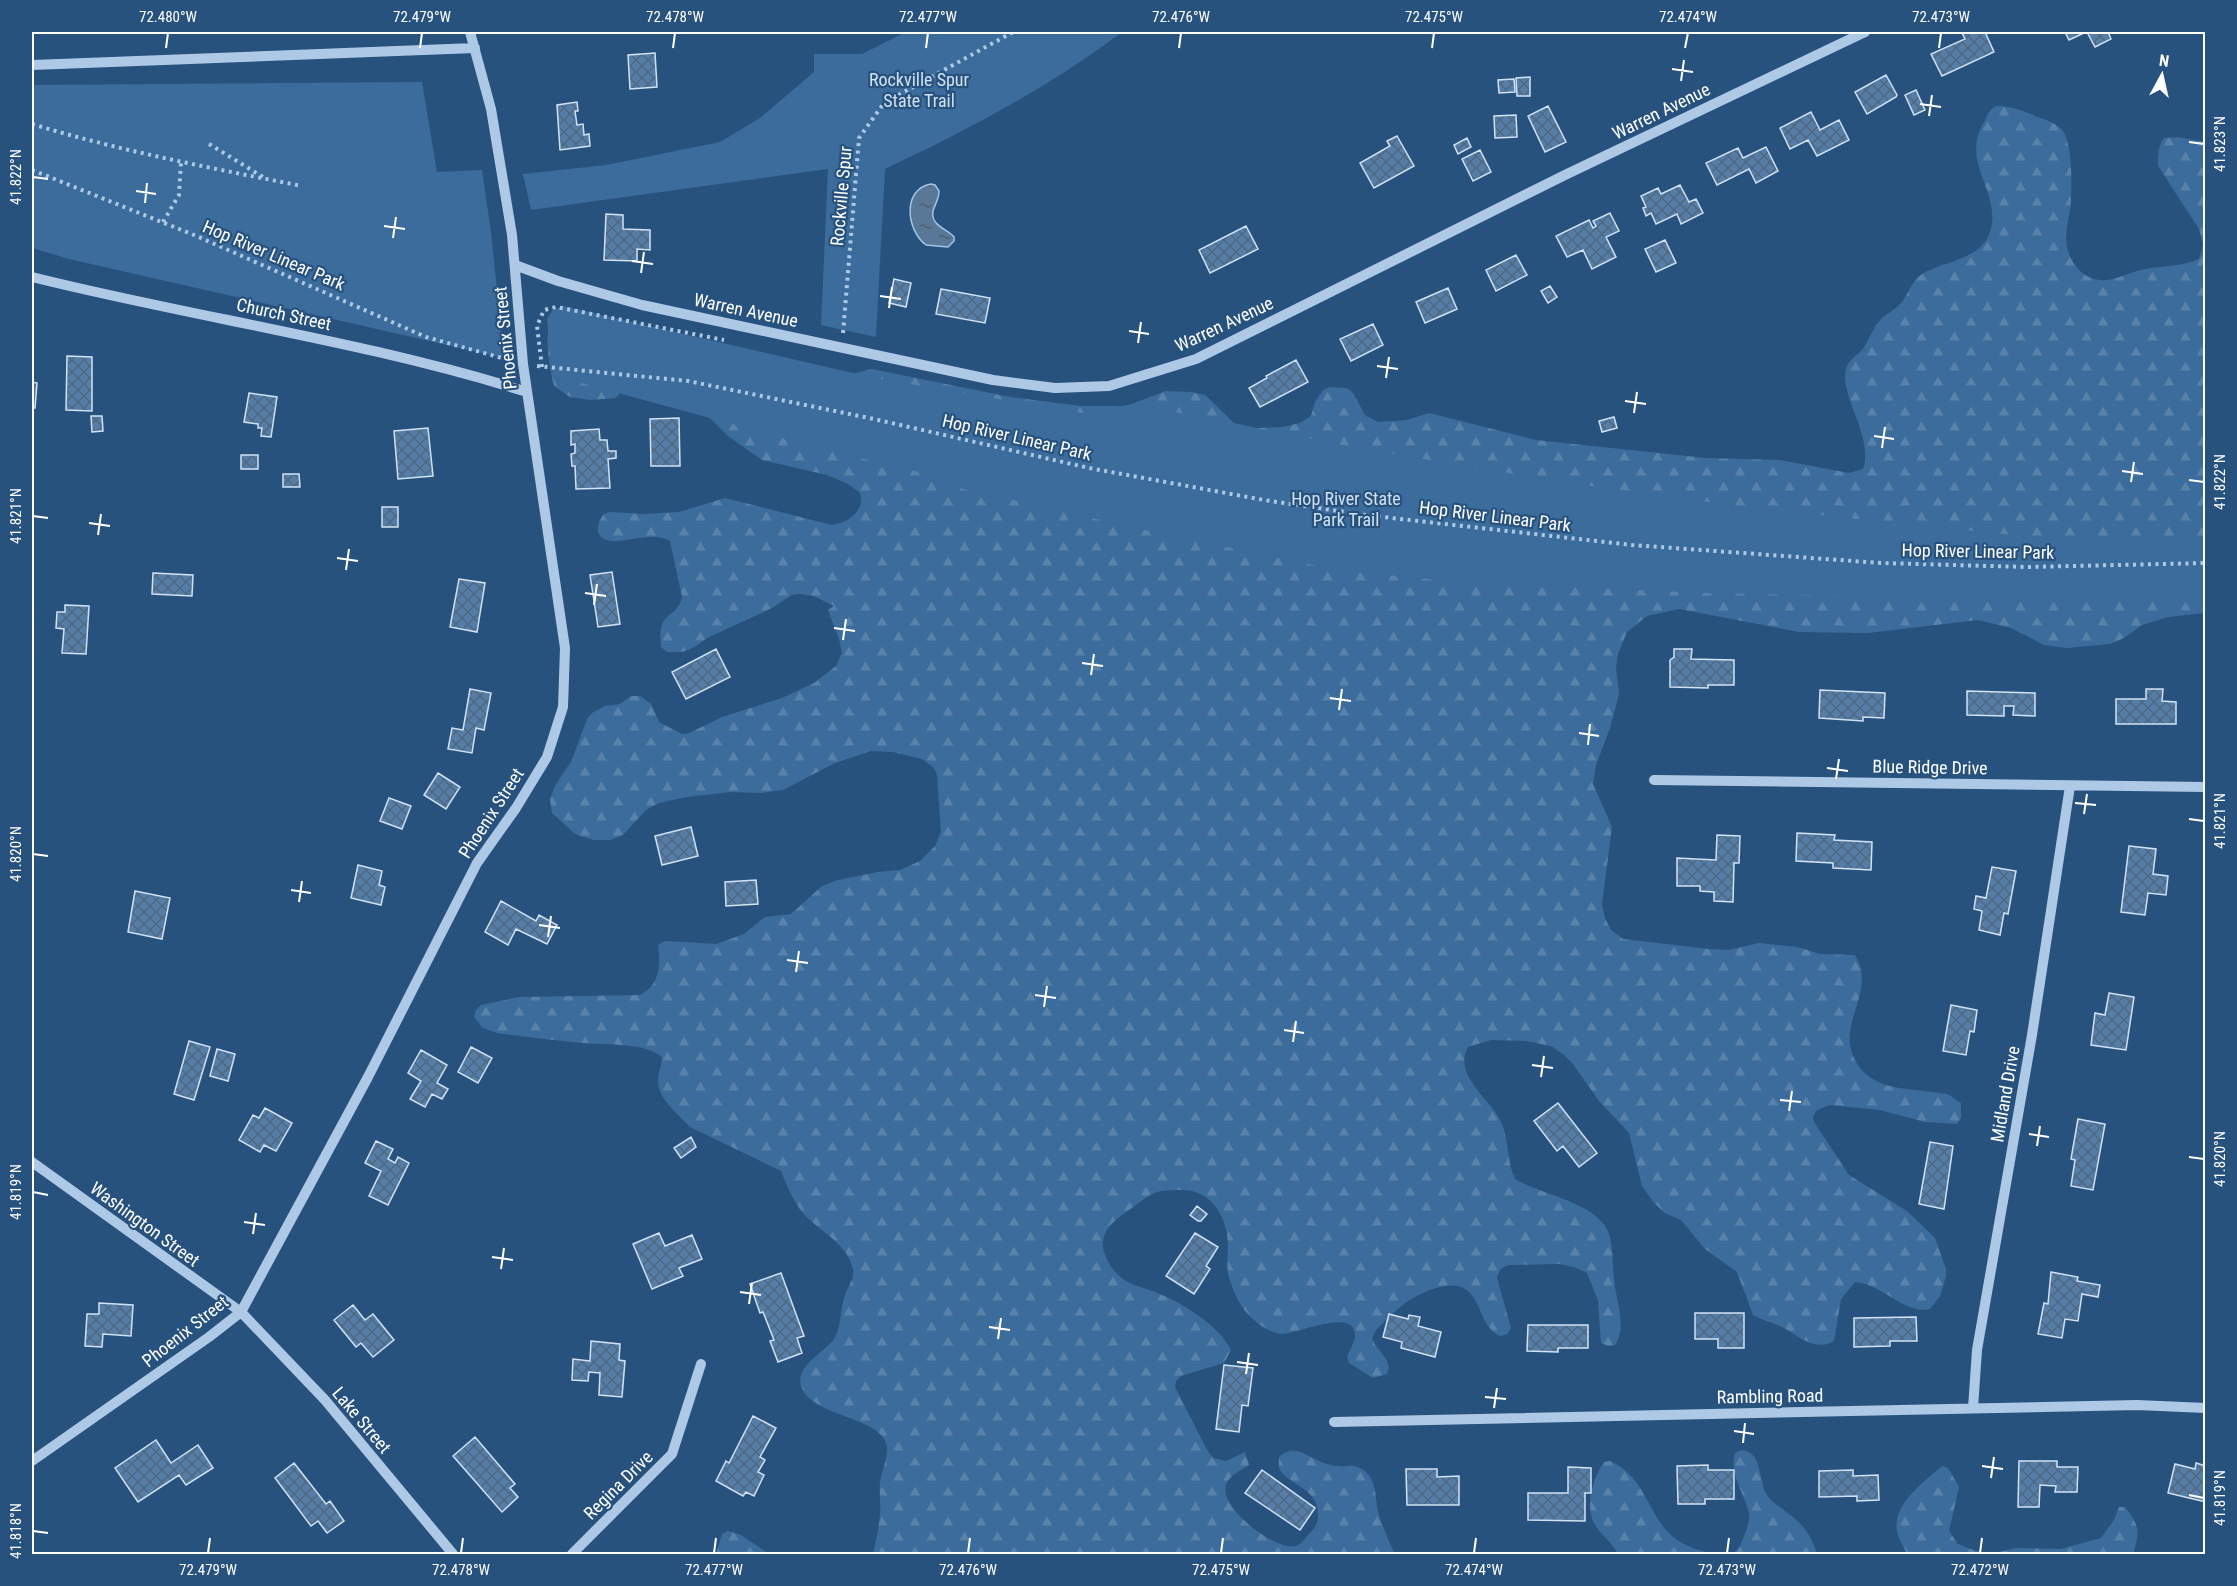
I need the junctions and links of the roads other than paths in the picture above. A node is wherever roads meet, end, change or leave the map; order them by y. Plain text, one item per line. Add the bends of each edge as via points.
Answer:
1 (470, 32) edge
2 (1864, 32) edge
3 (475, 48) junction
4 (32, 65) edge
5 (514, 265) junction
6 (32, 277) edge
7 (527, 392) junction
8 (1654, 780) dead end
9 (2070, 786) junction
10 (2205, 787) edge
11 (32, 1162) edge
12 (241, 1312) junction
13 (701, 1364) dead end
14 (1973, 1408) junction
15 (2205, 1408) edge
16 (1334, 1422) dead end
17 (32, 1461) edge
18 (453, 1554) edge
19 (572, 1554) edge

1 - 3 street, Phoenix Street
2 - 5 street, Warren Avenue via 1567,174 1196,359 1109,386 1055,388 993,380 642,305
3 - 4 street
3 - 5 street, Phoenix Street via 491,109
5 - 7 street, Phoenix Street
6 - 7 street, Church Street via 356,346
7 - 12 street, Phoenix Street via 565,648 560,717 547,757 477,863 368,1077
8 - 9 street, Blue Ridge Drive
9 - 10 street, Blue Ridge Drive
9 - 14 street, Midland Drive via 2032,1035 1977,1350
11 - 12 street, Washington Street
12 - 17 street, Phoenix Street
12 - 18 street, Lake Street via 325,1400
13 - 19 street, Regina Drive via 672,1454
14 - 15 street, Rambling Road
14 - 16 street, Rambling Road

